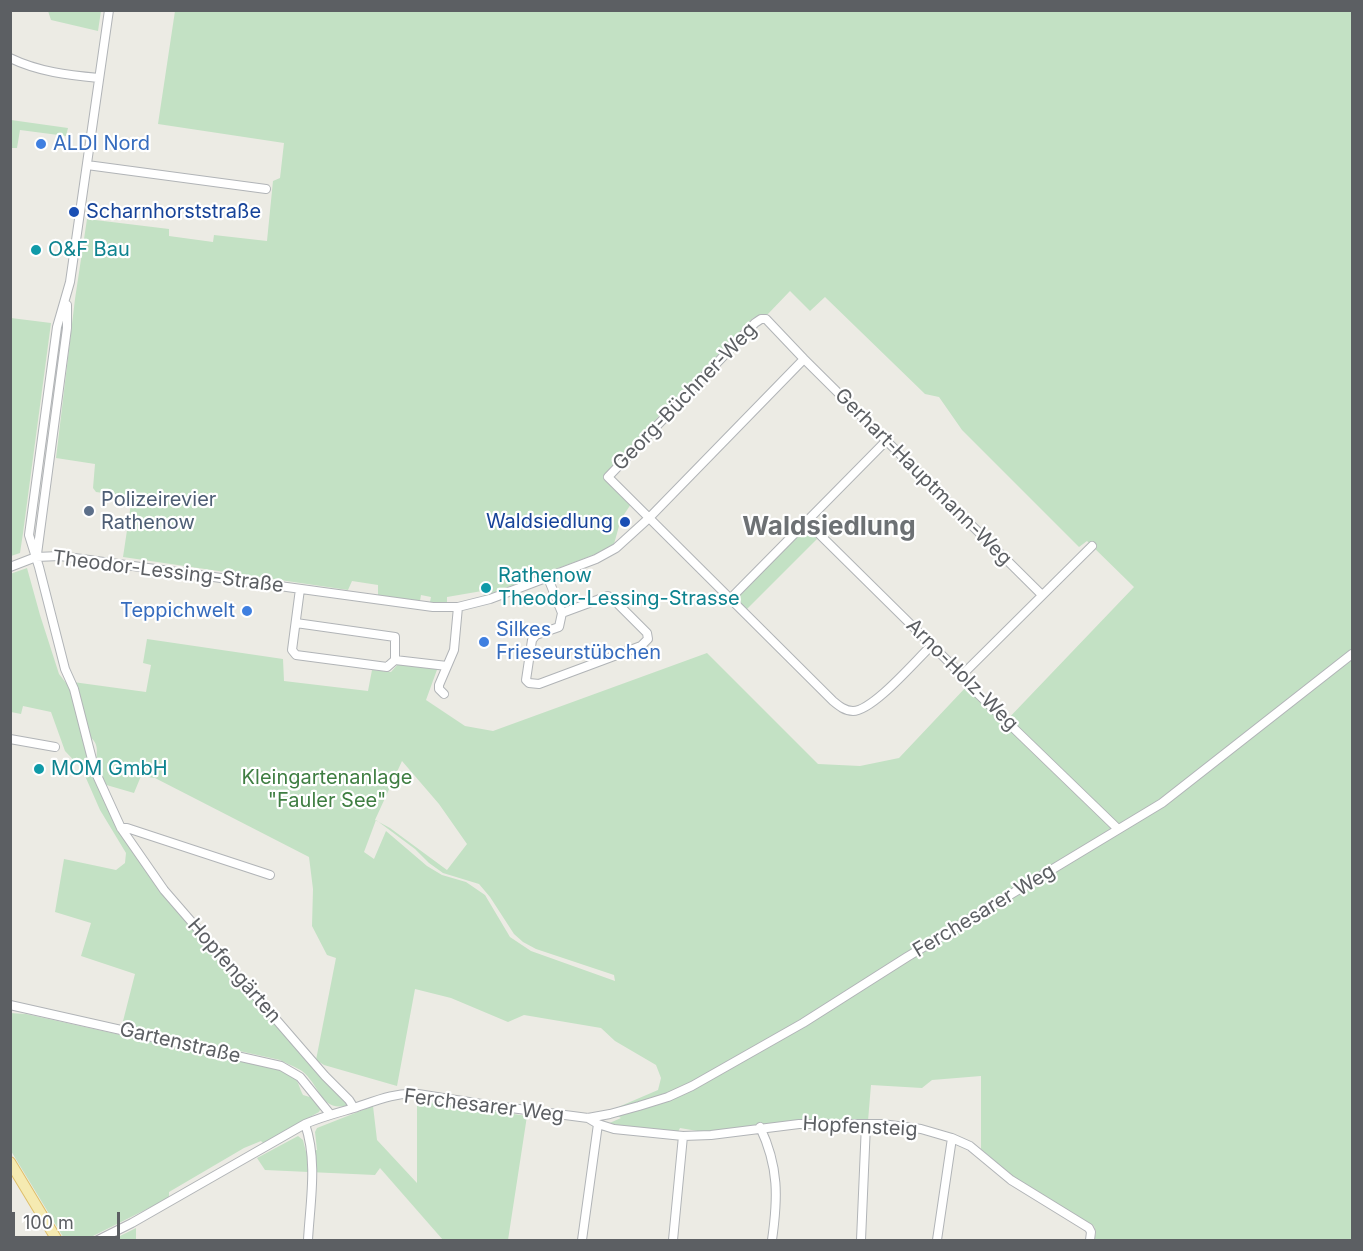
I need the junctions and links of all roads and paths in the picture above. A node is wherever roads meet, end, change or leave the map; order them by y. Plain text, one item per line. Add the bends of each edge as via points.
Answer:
1 (109, 10) edge
2 (10, 58) edge
3 (99, 78) junction
4 (87, 165) junction
5 (266, 189) dead end
6 (804, 359) junction
7 (886, 441) junction
8 (649, 518) junction
9 (807, 522) junction
10 (1092, 546) dead end
11 (36, 557) junction
12 (14, 566) edge
13 (548, 578) junction
14 (300, 589) junction
15 (1042, 595) junction
16 (730, 599) junction
17 (458, 607) junction
18 (562, 613) junction
19 (296, 623) junction
20 (932, 645) junction
21 (1353, 654) edge
22 (395, 660) junction
23 (447, 666) junction
24 (962, 675) junction
25 (444, 694) dead end
26 (10, 739) edge
27 (55, 747) dead end
28 (121, 828) junction
29 (1118, 829) junction
30 (270, 875) dead end
31 (10, 1005) edge
32 (350, 1109) junction
33 (330, 1114) junction
34 (588, 1118) junction
35 (305, 1124) junction
36 (866, 1124) junction
37 (598, 1125) junction
38 (760, 1127) junction
39 (683, 1136) junction
40 (952, 1138) junction
41 (10, 1162) edge
42 (1091, 1237) edge
43 (57, 1240) edge
44 (98, 1240) edge
45 (308, 1240) edge
46 (582, 1240) edge
47 (674, 1240) edge
48 (772, 1240) edge
49 (861, 1240) edge
50 (937, 1240) edge

1 - 3 street, Hopfengärten
2 - 3 street via 50,72
3 - 4 street, Hopfengärten
4 - 5 street
4 - 11 street, Hopfengärten via 68,293 57,327 30,526
6 - 7 street, Gerhart-Hauptmann-Weg
6 - 8 street, Theodor-Lessing-Straße
6 - 8 street, Georg-Büchner-Weg via 766,319 755,323 608,477
7 - 9 street
7 - 15 street, Gerhart-Hauptmann-Weg
8 - 13 street, Theodor-Lessing-Straße via 616,548
8 - 16 street
9 - 16 street
9 - 20 street, Arno-Holz-Weg
10 - 15 street
11 - 12 street
11 - 14 street, Theodor-Lessing-Straße via 60,556
11 - 28 street, Hopfengärten via 95,771
13 - 17 street, Theodor-Lessing-Straße
13 - 18 street
14 - 17 street, Theodor-Lessing-Straße
14 - 19 street, Theodor-Lessing-Straße
15 - 24 street
16 - 20 street via 844,709 866,708
17 - 23 street via 454,650
18 - 18 street via 608,596 647,633 648,639 641,646 539,684 529,683 526,680 532,640 559,627
19 - 22 street, Theodor-Lessing-Straße via 395,637
19 - 22 street, Theodor-Lessing-Straße via 292,650 296,655 387,667
20 - 24 street, Arno-Holz-Weg
21 - 29 street, Ferchesarer Weg via 1184,787
22 - 23 street, Theodor-Lessing-Straße
23 - 25 street via 439,685
24 - 29 street, Arno-Holz-Weg
26 - 27 street
28 - 30 street via 228,856
28 - 32 street, Hopfengärten via 164,890 349,1100
29 - 34 street, Ferchesarer Weg via 721,1071 668,1097
31 - 33 street, Gartenstraße via 281,1066 300,1077
32 - 33 street, Ferchesarer Weg
32 - 34 street, Ferchesarer Weg via 407,1093
33 - 35 street, Ferchesarer Weg
34 - 37 street, Ferchesarer Weg
35 - 44 street, Ferchesarer Weg
35 - 45 street via 312,1164
36 - 38 street, Hopfensteig
36 - 40 street, Hopfensteig via 899,1125
36 - 49 street
37 - 39 street, Hopfensteig
37 - 46 street
38 - 39 street, Hopfensteig via 711,1136
38 - 48 street via 776,1181 778,1200
39 - 47 street
40 - 42 street, Hopfensteig via 976,1150 1011,1180 1089,1228
40 - 50 street
41 - 43 main road

